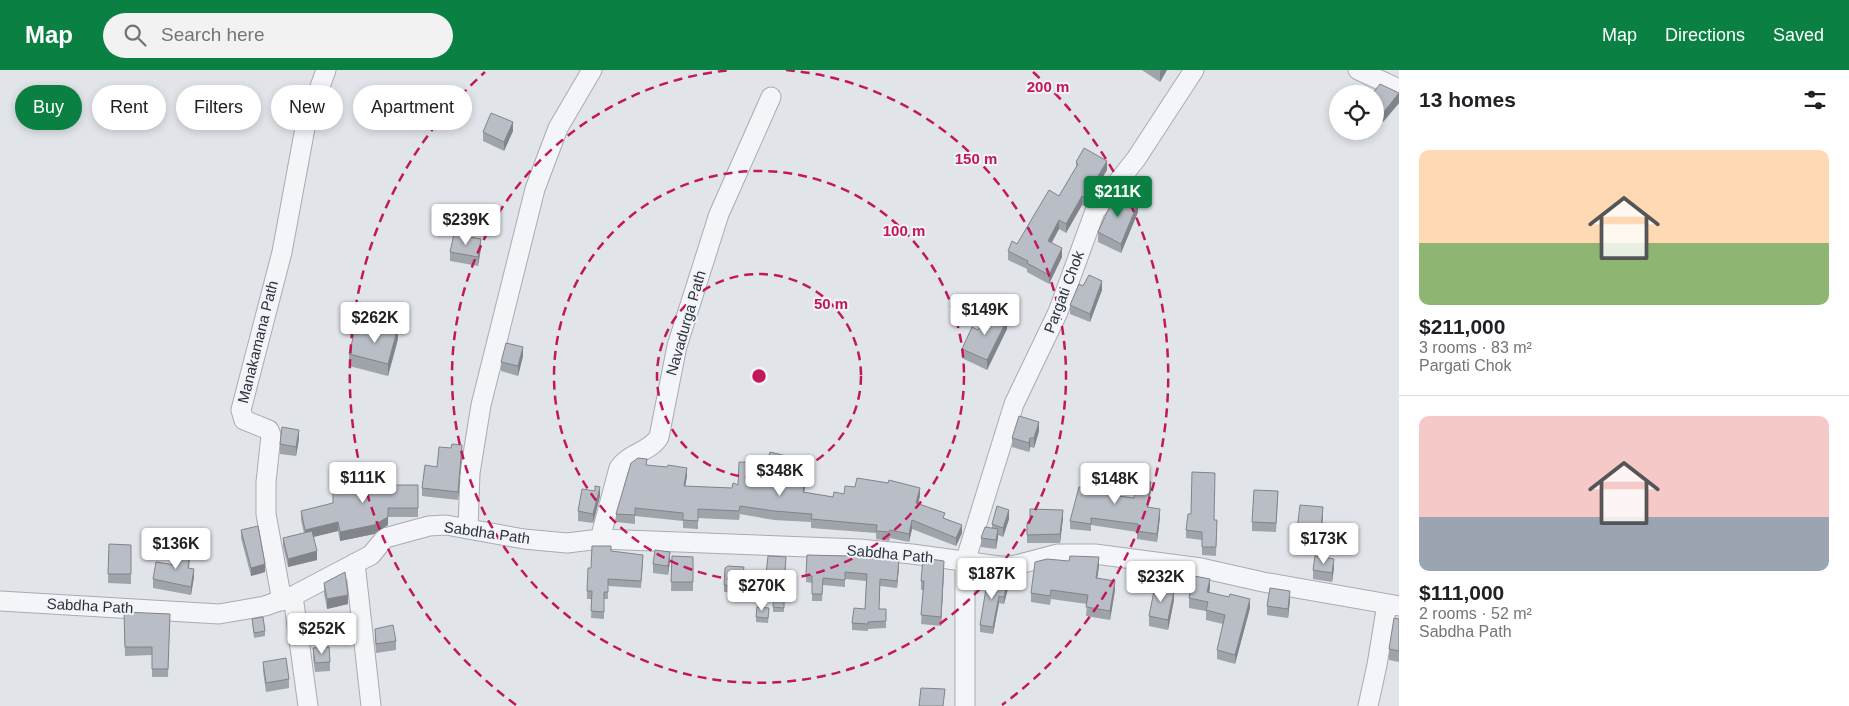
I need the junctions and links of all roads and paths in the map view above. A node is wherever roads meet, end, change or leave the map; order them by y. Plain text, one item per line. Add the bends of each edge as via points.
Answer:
1 (326, 70) edge
2 (592, 70) edge
3 (1358, 70) edge
4 (1187, 72) edge
5 (1399, 89) edge
6 (771, 97) dead end
7 (468, 529) junction
8 (600, 539) junction
9 (965, 562) junction
10 (355, 564) junction
11 (288, 598) junction
12 (0, 601) edge
13 (1393, 605) edge
14 (308, 706) edge
15 (371, 706) edge
16 (965, 706) edge
17 (1368, 706) edge

1 - 11 street, Manakamana Path via 305,128 282,252 241,410 244,420 269,430 271,435 266,514
2 - 7 street via 558,128 532,198 481,405 470,473
3 - 5 street
4 - 9 street, Pargati Chok via 1136,158 1095,211 1058,312 1014,404
6 - 8 street, Navadurga Path via 719,214 677,346 659,437 619,468
7 - 8 street, Sabdha Path via 567,543
7 - 10 street, Sabdha Path via 429,526 385,538 371,555
8 - 9 street, Sabdha Path via 860,549
9 - 13 street, Sabdha Path via 1012,566 1058,554 1095,554 1201,568
9 - 16 street, Pargati Chok
10 - 11 street, Sabdha Path
10 - 15 street
11 - 12 street, Sabdha Path via 241,612 219,614
11 - 14 street
13 - 17 street

